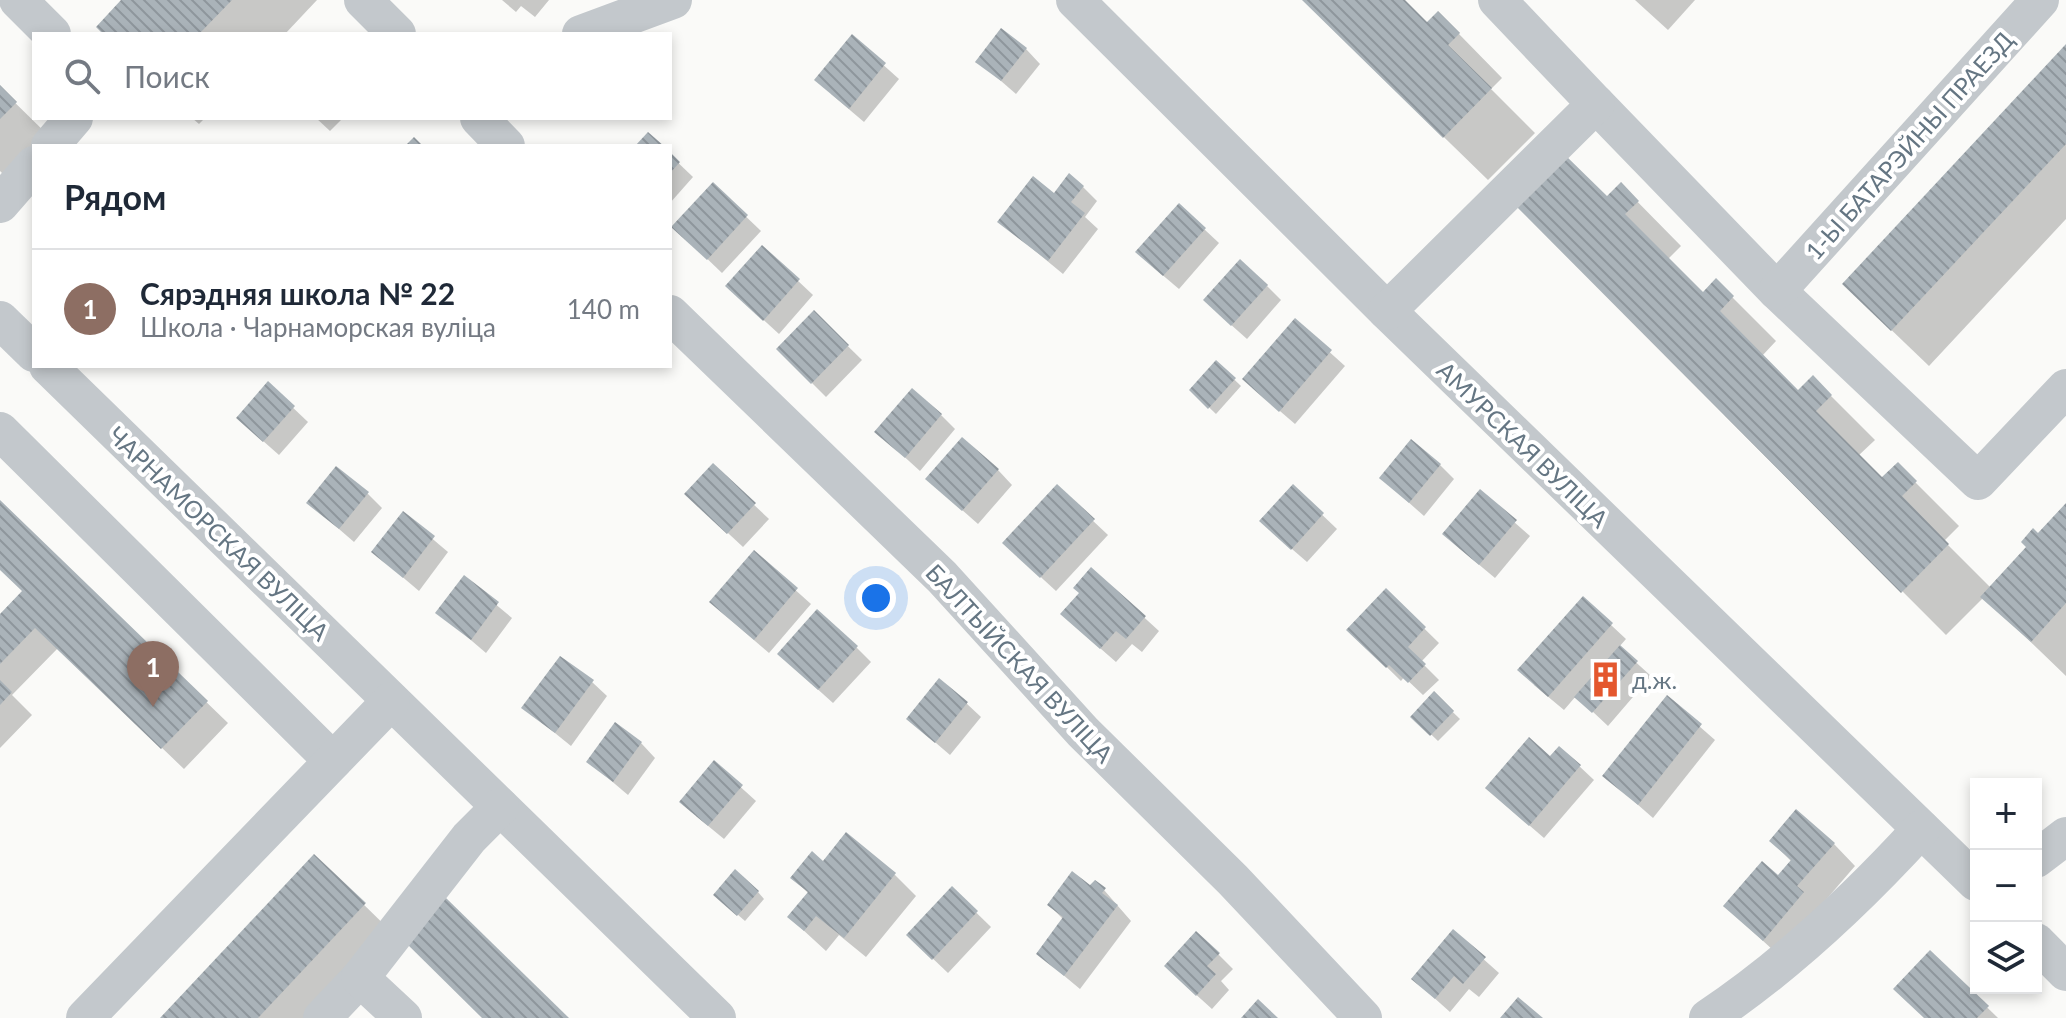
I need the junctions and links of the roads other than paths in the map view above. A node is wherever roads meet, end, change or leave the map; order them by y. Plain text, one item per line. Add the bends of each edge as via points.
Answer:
1 (18, 0) edge
2 (363, 0) edge
3 (673, 0) edge
4 (1075, 0) edge
5 (1497, 0) edge
6 (2040, 0) edge
7 (50, 32) edge
8 (395, 32) edge
9 (586, 32) edge
10 (1596, 104) junction
11 (72, 120) edge
12 (481, 120) edge
13 (52, 144) edge
14 (504, 144) edge
15 (32, 167) edge
16 (0, 204) edge
17 (1777, 291) junction
18 (1387, 311) junction
19 (672, 316) edge
20 (0, 320) edge
21 (32, 351) edge
22 (50, 368) edge
23 (2066, 388) edge
24 (0, 431) edge
25 (391, 701) junction
26 (333, 761) junction
27 (500, 807) junction
28 (1921, 829) junction
29 (2066, 836) edge
30 (2042, 854) edge
31 (1970, 876) edge
32 (2042, 948) edge
33 (2066, 972) edge
34 (360, 978) junction
35 (85, 1018) edge
36 (322, 1018) edge
37 (403, 1018) edge
38 (717, 1018) edge
39 (1363, 1018) edge
40 (1708, 1018) edge

1 - 7 street
2 - 8 street
3 - 9 street
4 - 18 street, АМУРСКАЯ ВУЛІЦА
5 - 10 street
6 - 17 street, 1-Ы БАТАРЭЙНЫ ПРАЕЗД
10 - 17 street
10 - 18 street
11 - 13 street
12 - 14 street
15 - 16 street
17 - 23 street via 1978,481
18 - 28 street, АМУРСКАЯ ВУЛІЦА
19 - 39 street, БАЛТЫЙСКАЯ ВУЛІЦА via 942,577 1083,732
20 - 21 street
22 - 25 street, ЧАРНАМОРСКАЯ ВУЛІЦА
24 - 26 street
25 - 26 street
25 - 27 street, ЧАРНАМОРСКАЯ ВУЛІЦА
26 - 35 street
27 - 34 street via 469,838
27 - 38 street, ЧАРНАМОРСКАЯ ВУЛІЦА
28 - 31 street, АМУРСКАЯ ВУЛІЦА
28 - 40 street via 1869,885 1744,994
29 - 30 street
32 - 33 street
34 - 36 street
34 - 37 street

